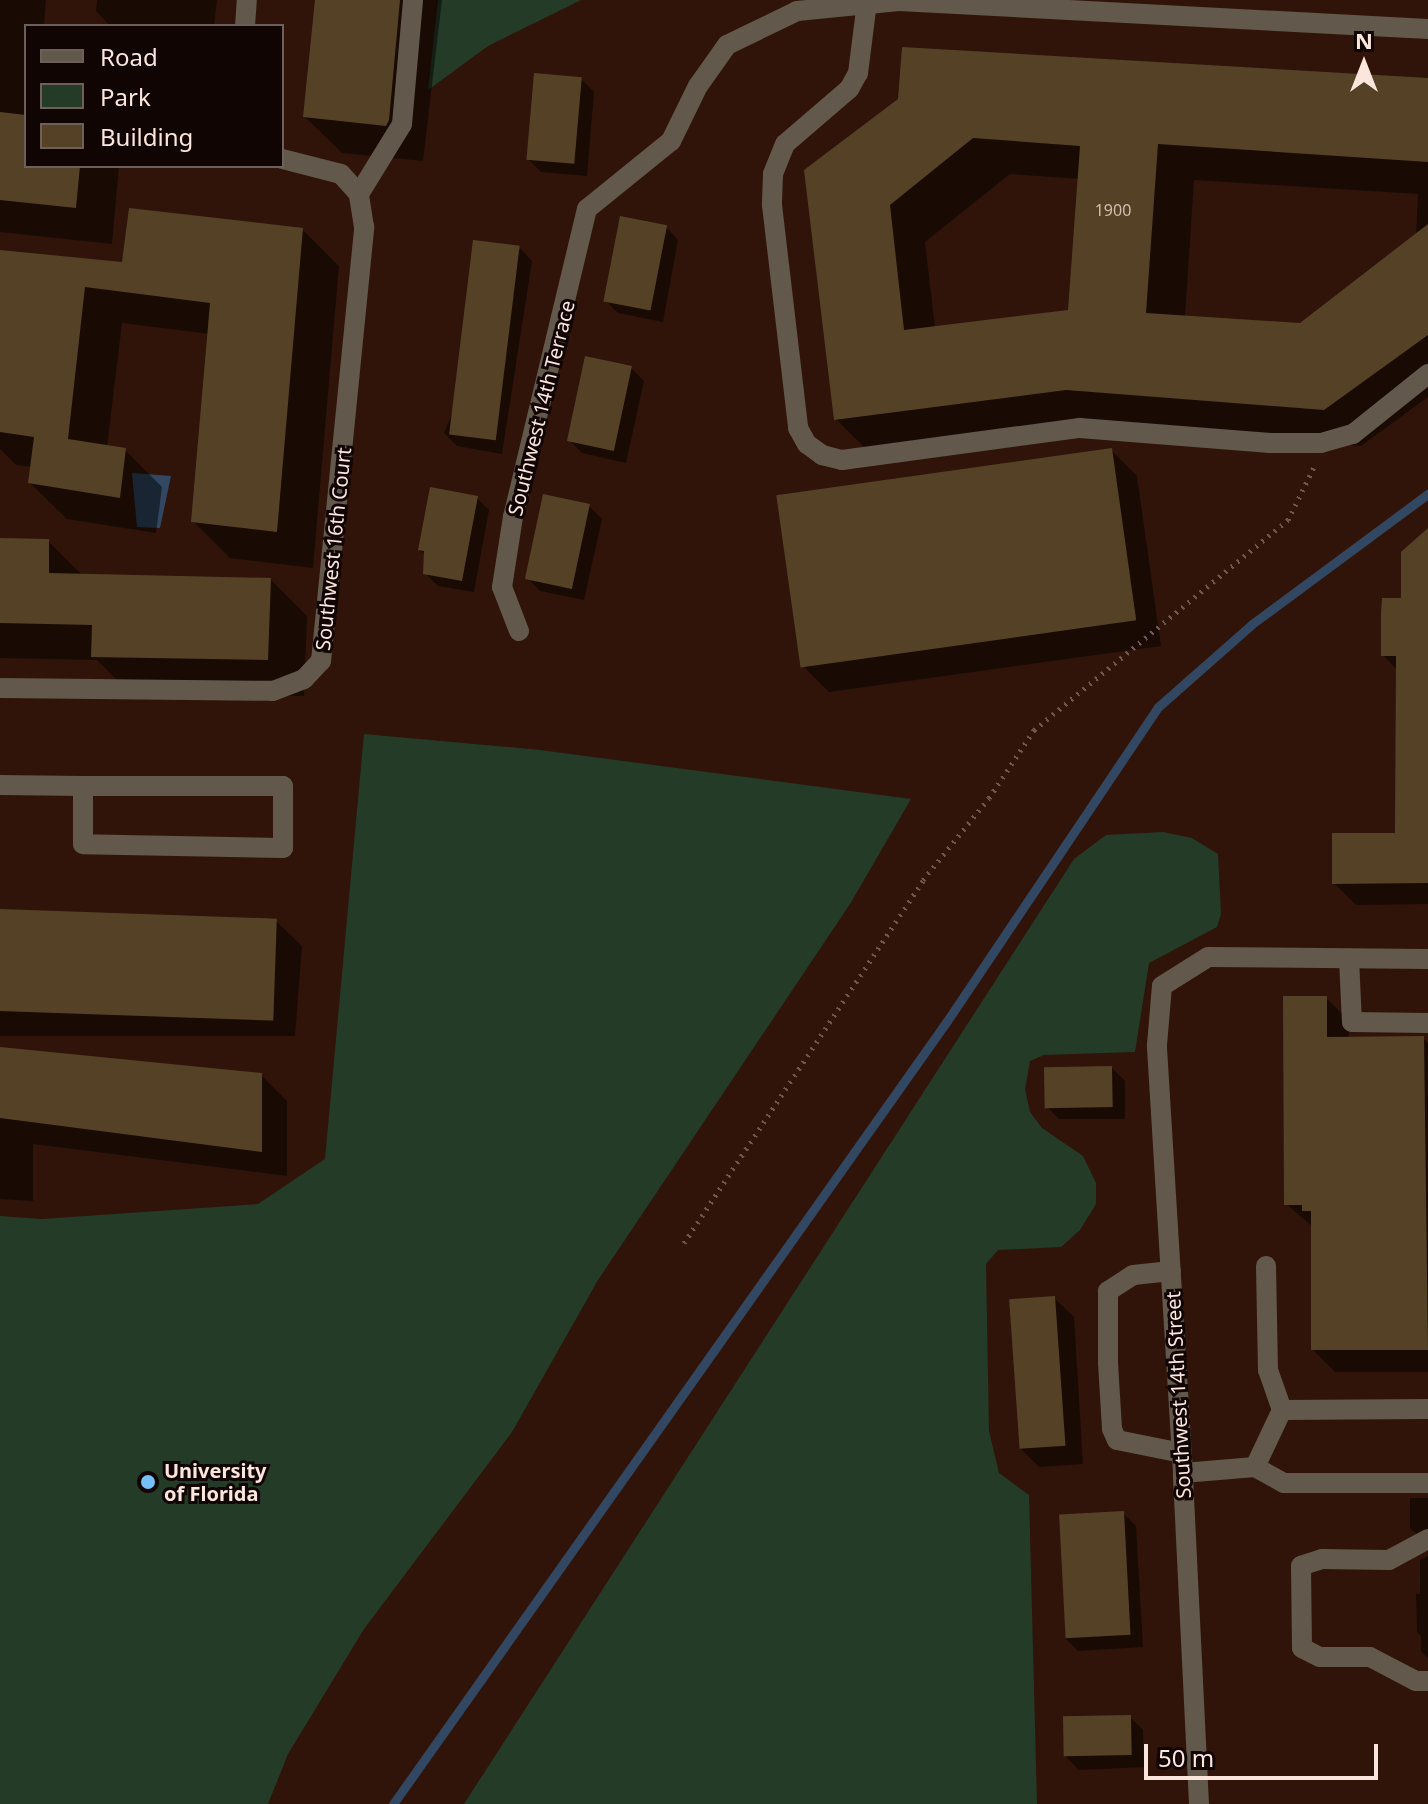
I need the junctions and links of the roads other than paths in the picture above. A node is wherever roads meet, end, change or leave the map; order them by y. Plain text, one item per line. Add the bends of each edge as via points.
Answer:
1 (247, 0) edge
2 (413, 0) edge
3 (1228, 0) edge
4 (867, 2) edge
5 (964, 2) edge
6 (797, 5) edge
7 (1226, 21) junction
8 (245, 24) edge
9 (1428, 29) edge
10 (284, 160) edge
11 (359, 194) junction
12 (1428, 374) edge
13 (519, 631) dead end
14 (0, 688) edge
15 (0, 785) edge
16 (83, 786) junction
17 (1349, 959) junction
18 (1428, 959) edge
19 (1428, 1023) edge
20 (1266, 1266) dead end
21 (1171, 1271) junction
22 (1428, 1409) edge
23 (1282, 1410) junction
24 (1182, 1463) junction
25 (1255, 1467) junction
26 (1428, 1483) edge
27 (1428, 1539) edge
28 (1428, 1681) edge
29 (1199, 1804) edge

1 - 8 street
2 - 11 street via 402,124
3 - 7 street
4 - 5 street, Southwest 14th Terrace
4 - 6 street, Southwest 14th Terrace
4 - 12 street via 858,73 849,89 785,144 773,174 772,205 798,428 822,455 842,460 1080,428 1321,443 1353,434
5 - 7 street, Southwest 14th Terrace
6 - 13 street, Southwest 14th Terrace via 727,45 698,86 671,141 587,209 513,517 502,587
7 - 9 street, Southwest 14th Terrace
10 - 11 street via 341,174
11 - 14 street, Southwest 16th Court via 364,227 321,661 304,679 273,691
15 - 16 street
16 - 16 street via 83,844 283,848 283,786
17 - 18 street
17 - 19 street via 1352,1022
17 - 21 street, Southwest 14th Street via 1208,957 1162,986 1157,1045
20 - 23 street via 1268,1370
21 - 24 street, Southwest 14th Street
21 - 24 street via 1133,1275 1108,1291 1108,1363 1117,1440
22 - 23 street
23 - 25 street
24 - 25 street
24 - 29 street, Southwest 14th Street
25 - 26 street via 1284,1483
27 - 28 street via 1389,1560 1322,1559 1301,1566 1302,1648 1320,1657 1370,1657 1416,1681

